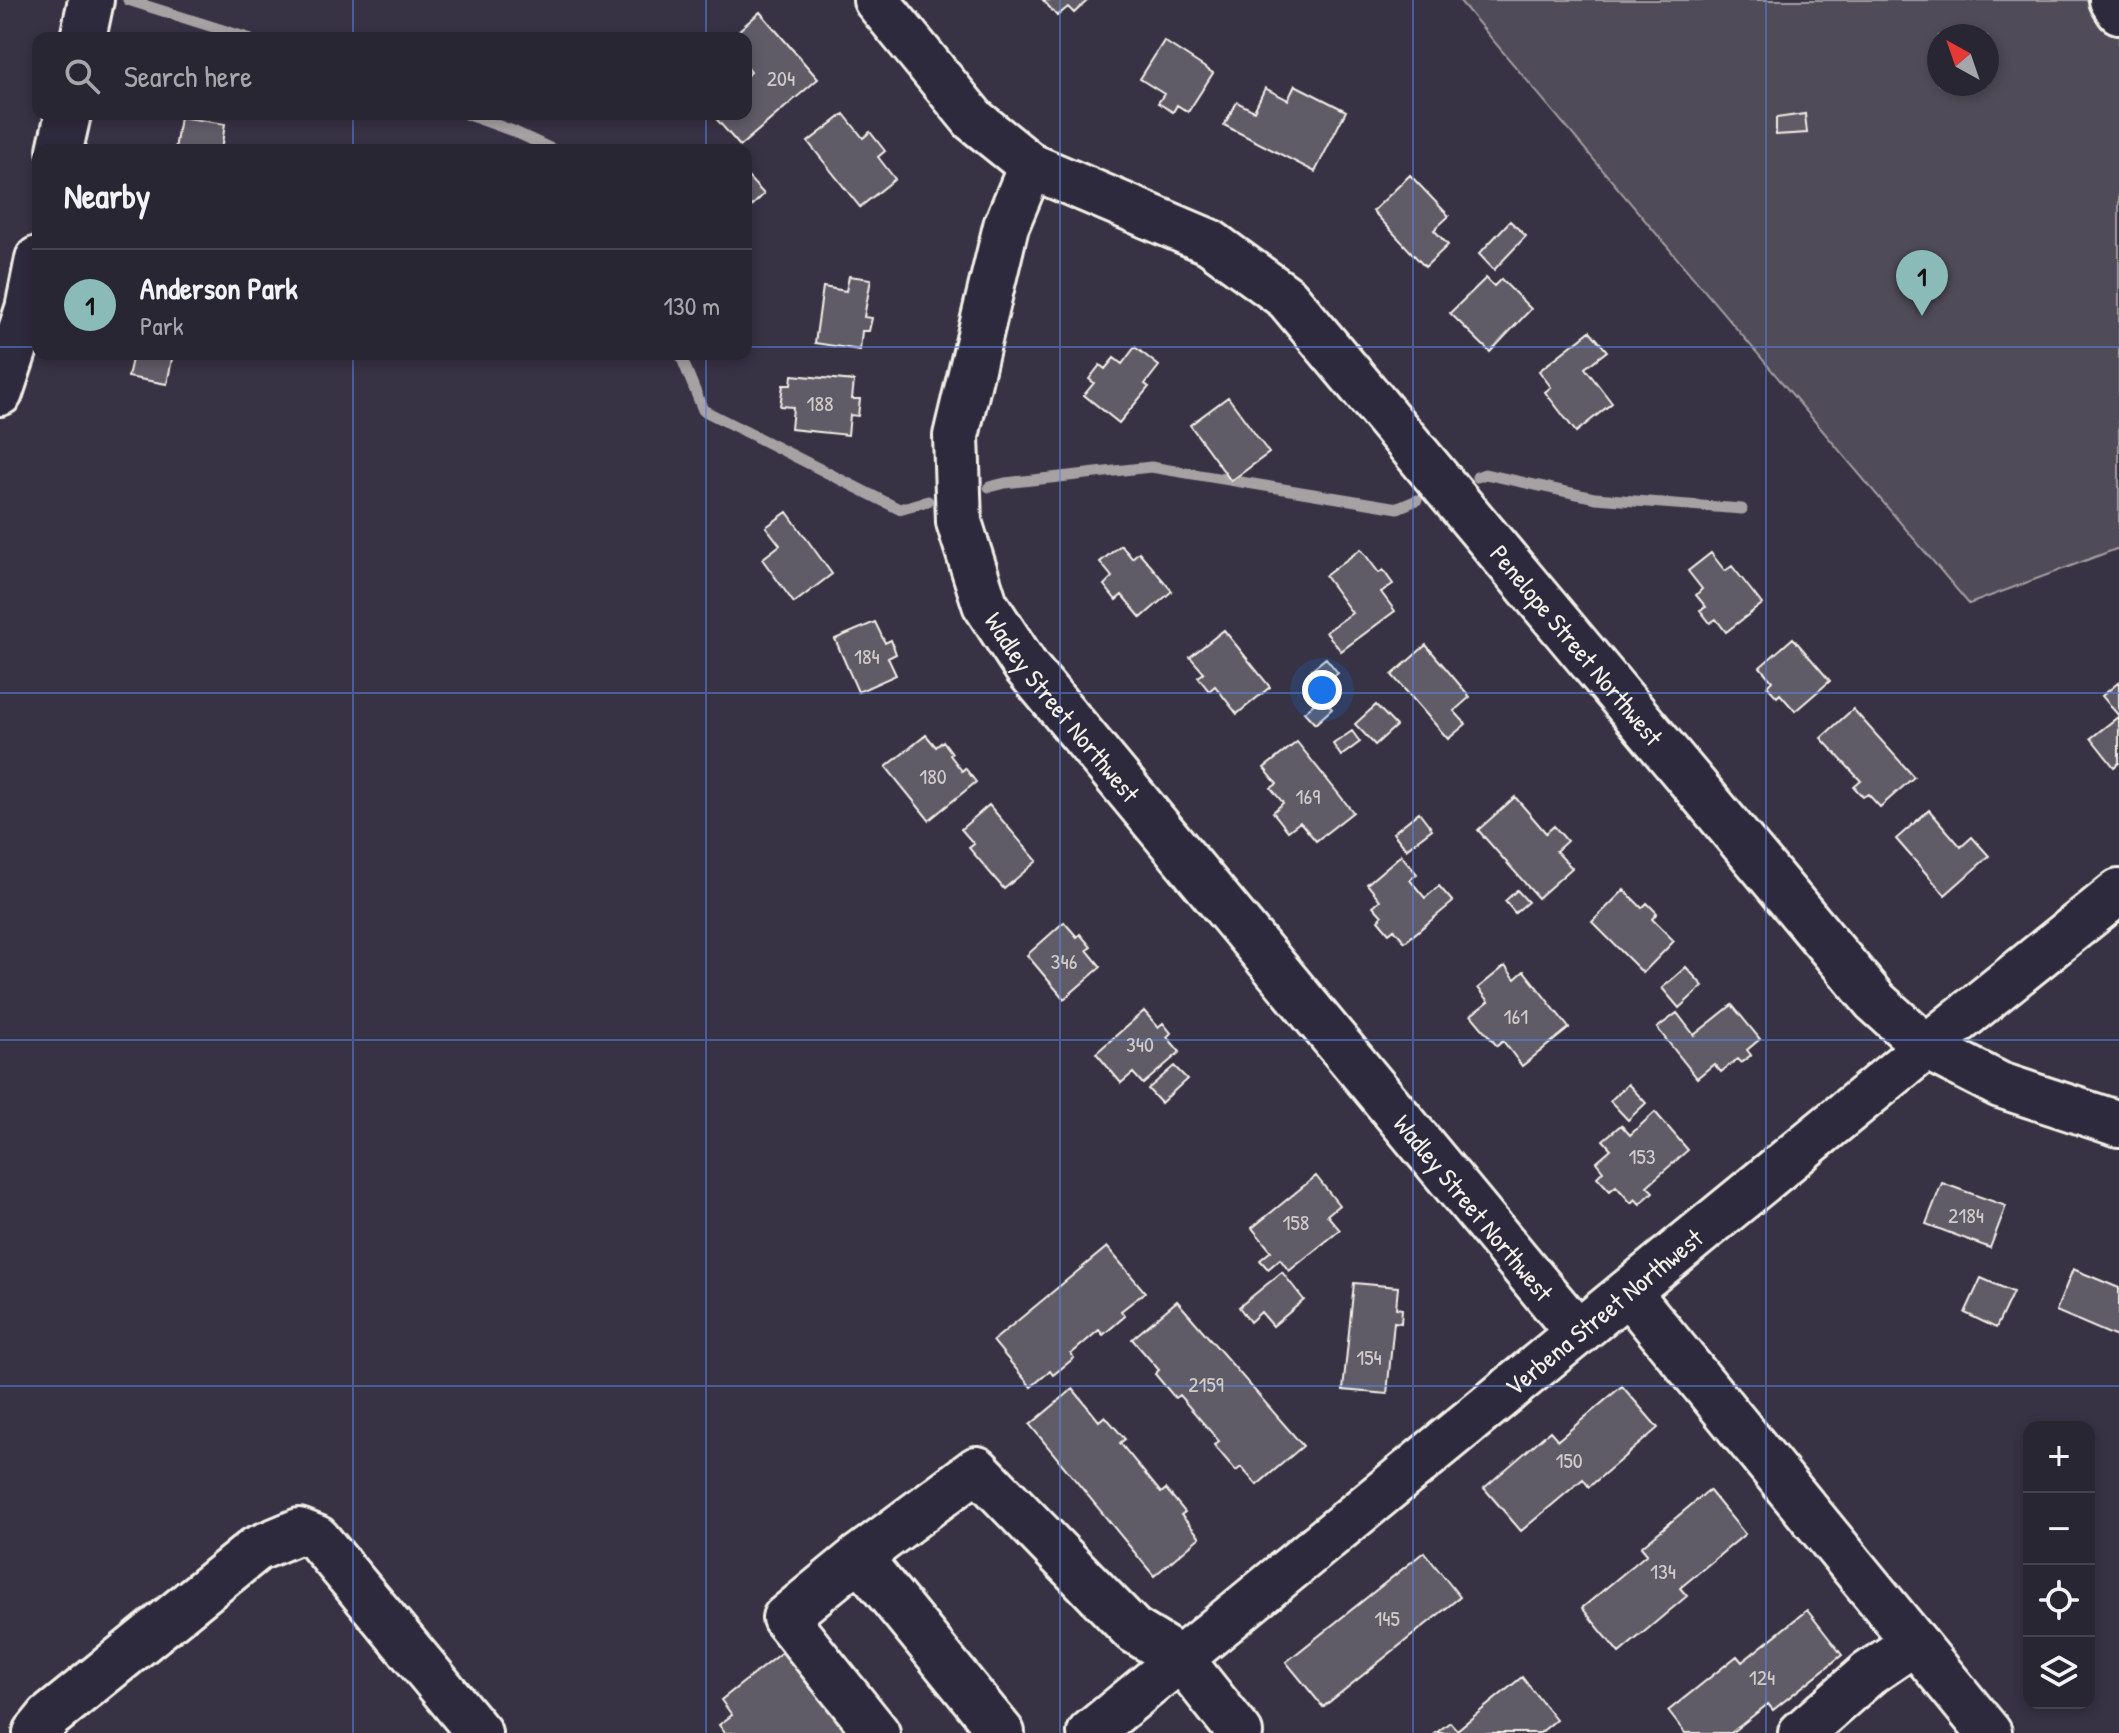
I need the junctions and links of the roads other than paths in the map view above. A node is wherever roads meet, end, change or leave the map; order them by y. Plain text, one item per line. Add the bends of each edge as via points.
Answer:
1 (91, 0) edge
2 (876, 0) edge
3 (2112, 0) edge
4 (2119, 11) edge
5 (84, 32) edge
6 (67, 120) edge
7 (61, 144) edge
8 (1031, 166) junction
9 (32, 289) edge
10 (0, 393) edge
11 (2119, 892) edge
12 (1926, 1047) junction
13 (2119, 1124) edge
14 (1628, 1292) junction
15 (1578, 1333) junction
16 (859, 1557) junction
17 (1915, 1642) junction
18 (1181, 1659) junction
19 (36, 1733) edge
20 (479, 1733) edge
21 (877, 1733) edge
22 (1002, 1733) edge
23 (1090, 1733) edge
24 (1240, 1733) edge
25 (1801, 1733) edge
26 (1989, 1733) edge

1 - 5 street
2 - 8 street via 974,120
3 - 4 street
6 - 7 street
8 - 12 street, Penelope Street Northwest via 1210,242 1287,298 1875,1001
8 - 15 street, Wadley Street Northwest via 1006,226 956,436 959,522 985,604 1026,667
9 - 10 street
11 - 12 street, Verbena Street Northwest
12 - 13 street, Penelope Street Northwest via 2000,1085
12 - 14 street, Verbena Street Northwest
14 - 15 street, Verbena Street Northwest
14 - 17 street
15 - 18 street, Verbena Street Northwest
16 - 18 street via 977,1469 1133,1630
16 - 21 street via 785,1618
16 - 22 street
17 - 25 street via 1868,1674
17 - 26 street
18 - 23 street, Verbena Street Northwest
18 - 24 street
19 - 20 street via 256,1549 299,1531 317,1538

